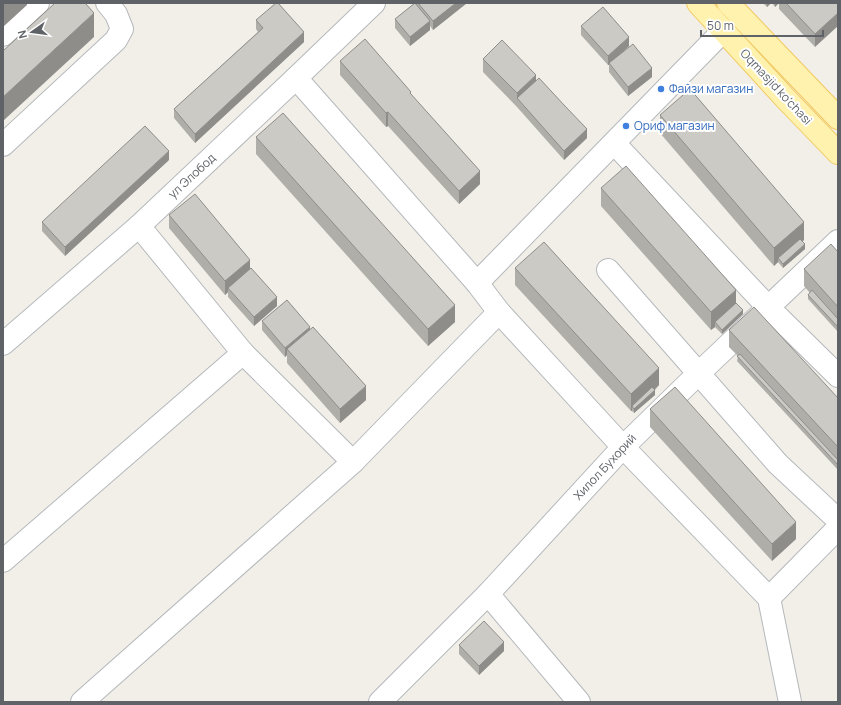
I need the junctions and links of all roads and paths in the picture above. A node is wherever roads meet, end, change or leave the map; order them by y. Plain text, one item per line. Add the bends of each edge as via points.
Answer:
1 (38, 3) edge
2 (107, 3) edge
3 (374, 3) edge
4 (698, 3) edge
5 (728, 3) edge
6 (724, 30) junction
7 (3, 35) edge
8 (296, 78) junction
9 (804, 82) junction
10 (785, 98) junction
11 (838, 118) edge
12 (614, 143) junction
13 (3, 145) edge
14 (838, 153) edge
15 (139, 226) junction
16 (838, 241) edge
17 (608, 270) dead end
18 (477, 283) junction
19 (768, 307) junction
20 (499, 312) junction
21 (3, 344) edge
22 (243, 353) junction
23 (699, 373) junction
24 (838, 376) edge
25 (623, 447) junction
26 (353, 462) junction
27 (838, 520) edge
28 (838, 528) edge
29 (3, 561) edge
30 (488, 594) junction
31 (768, 598) junction
32 (82, 702) edge
33 (380, 702) edge
34 (578, 702) edge
35 (790, 702) edge

1 - 7 street
2 - 13 street via 116,14 122,29 116,40
3 - 8 street, ул Элобод
4 - 6 main road, Oqmasjid ko'chasi
5 - 9 main road, Oqmasjid ko'chasi
6 - 10 main road, Oqmasjid ko'chasi
6 - 12 street
8 - 15 street, ул Элобод
8 - 18 street
9 - 10 main road
9 - 11 main road, Oqmasjid ko'chasi
10 - 14 main road, Oqmasjid ko'chasi
12 - 18 street
12 - 19 street
15 - 21 street, ул Элобод
15 - 22 street
16 - 19 street, Хилол Бухорий
17 - 23 street
18 - 20 street
19 - 23 street, Хилол Бухорий
19 - 24 street
20 - 25 street
20 - 26 street
22 - 26 street
22 - 29 street
23 - 25 street, Хилол Бухорий
23 - 27 street via 778,464
25 - 30 street, Хилол Бухорий
25 - 31 street
26 - 32 street
28 - 31 street
30 - 33 street, Хилол Бухорий
30 - 34 street
31 - 35 street

